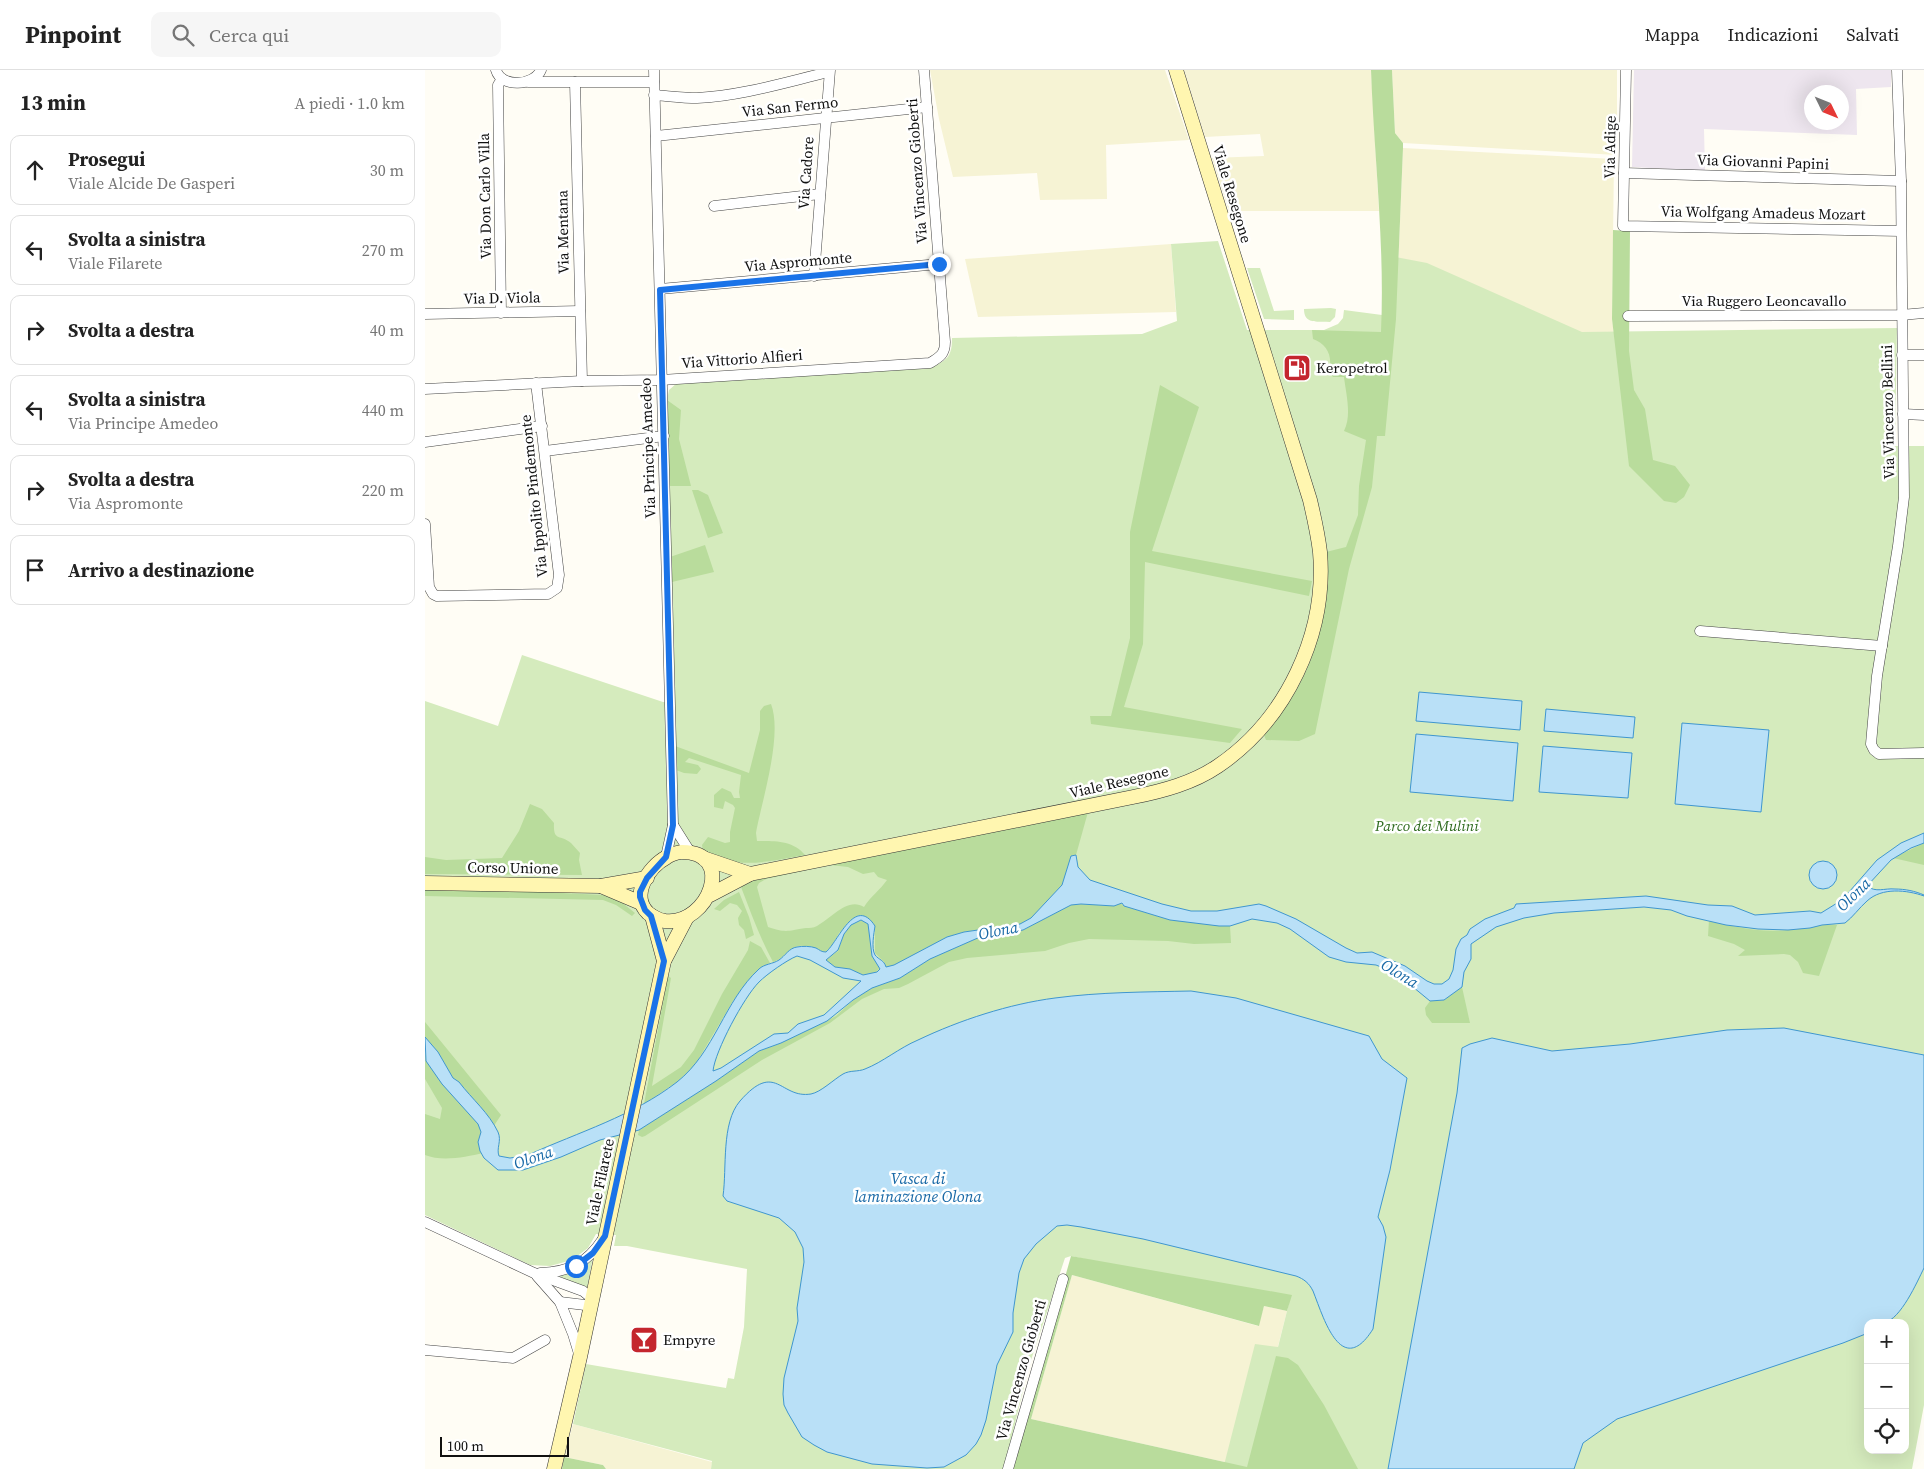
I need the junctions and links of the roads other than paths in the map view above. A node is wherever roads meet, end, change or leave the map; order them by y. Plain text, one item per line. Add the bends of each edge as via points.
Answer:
1 (542, 70) edge
2 (654, 70) edge
3 (924, 70) edge
4 (1176, 70) edge
5 (1627, 70) edge
6 (1897, 70) edge
7 (829, 71) edge
8 (497, 74) edge
9 (528, 82) junction
10 (561, 82) junction
11 (575, 82) junction
12 (654, 82) junction
13 (654, 95) junction
14 (927, 107) junction
15 (825, 118) junction
16 (655, 136) junction
17 (1625, 173) junction
18 (1901, 181) junction
19 (820, 194) junction
20 (714, 206) dead end
21 (1623, 226) joint
22 (1901, 231) junction
23 (939, 264) junction
24 (814, 276) junction
25 (660, 290) junction
26 (580, 311) junction
27 (501, 313) junction
28 (1924, 313) edge
29 (425, 314) edge
30 (1901, 315) junction
31 (1628, 316) dead end
32 (1902, 355) junction
33 (1924, 355) edge
34 (941, 357) joint
35 (661, 380) junction
36 (582, 381) junction
37 (536, 383) junction
38 (425, 389) edge
39 (1903, 414) junction
40 (1924, 415) edge
41 (542, 426) junction
42 (664, 436) junction
43 (425, 442) edge
44 (545, 450) junction
45 (425, 524) edge
46 (1700, 631) dead end
47 (1882, 646) junction
48 (1924, 752) edge
49 (673, 825) junction
50 (696, 855) junction
51 (666, 857) junction
52 (750, 874) junction
53 (647, 878) junction
54 (425, 882) edge
55 (601, 886) junction
56 (710, 895) junction
57 (641, 903) junction
58 (651, 916) junction
59 (687, 918) junction
60 (664, 961) junction
61 (425, 1222) edge
62 (605, 1236) junction
63 (535, 1273) junction
64 (1063, 1278) dead end
65 (560, 1302) junction
66 (592, 1302) junction
67 (545, 1340) dead end
68 (425, 1350) edge
69 (580, 1358) junction
70 (554, 1469) edge
71 (1008, 1469) edge

1 - 9 street via 538,77
1 - 10 street
2 - 12 street, Via Principe Amedeo
3 - 14 street, Via Vincenzo Gioberti
4 - 52 street, Viale Resegone via 1310,500 1320,553 1317,606 1304,656 1282,701 1253,737 1217,766 1155,792
5 - 17 street, Via Adige
6 - 18 street, Via Vincenzo Bellini
7 - 13 street, Via Cadore via 709,97
7 - 15 street, Via Cadore
8 - 9 street
8 - 27 street, Via Don Carlo Villa
9 - 10 street
10 - 11 street
11 - 12 street
11 - 26 street, Via Mentana
12 - 13 street, Via Principe Amedeo
13 - 16 street, Via Principe Amedeo
14 - 15 street, Via San Fermo
14 - 23 street, Via Vincenzo Gioberti
15 - 16 street, Via San Fermo
15 - 19 street, Via Cadore
16 - 25 street, Via Principe Amedeo
17 - 18 street, Via Giovanni Papini
17 - 21 street, Via Adige
18 - 22 street, Via Vincenzo Bellini
19 - 20 street
19 - 24 street, Via Cadore
21 - 22 street, Via Wolfgang Amadeus Mozart
22 - 30 street, Via Vincenzo Bellini
23 - 24 street, Via Aspromonte
23 - 34 street, Via Vincenzo Gioberti via 945,342
24 - 25 street, Via Aspromonte
25 - 35 street, Via Principe Amedeo
26 - 27 street, Via D. Viola
26 - 36 street, Via Mentana
27 - 29 street, Via D. Viola
28 - 30 street, Via Ruggero Leoncavallo
30 - 31 street, Via Ruggero Leoncavallo
30 - 32 street, Via Vincenzo Bellini
32 - 33 street
32 - 39 street, Via Vincenzo Bellini
34 - 35 street, Via Vittorio Alfieri via 930,363
35 - 36 street, Via Vittorio Alfieri
35 - 42 street, Via Principe Amedeo
36 - 37 street, Via Vittorio Alfieri
37 - 38 street, Via Vittorio Alfieri
37 - 41 street, Via Ippolito Pindemonte
39 - 40 street
39 - 47 street, Via Vincenzo Bellini via 1904,498
41 - 43 street
41 - 44 street, Via Ippolito Pindemonte
42 - 44 street
42 - 49 street, Via Principe Amedeo
44 - 45 street, Via Ippolito Pindemonte via 559,575 553,592 433,594 429,587
46 - 47 street
47 - 48 street, Via Vincenzo Bellini via 1871,741 1873,750 1883,754
49 - 50 street
49 - 51 street, Via Principe Amedeo
50 - 51 street via 681,852
50 - 52 street
50 - 56 street via 708,862 713,872
51 - 53 street
52 - 56 street, Viale Resegone
53 - 55 street, Corso Unione
53 - 57 street via 640,892
54 - 55 street, Corso Unione
55 - 57 street, Corso Unione
56 - 59 street
57 - 58 street
58 - 59 street via 670,922
58 - 60 street, Viale Filarete
59 - 60 street, Viale Filarete
60 - 62 street, Viale Filarete
61 - 63 street
62 - 63 street via 593,1253 576,1266 554,1273
62 - 66 street, Viale Filarete
63 - 65 street
63 - 66 street via 583,1291
64 - 71 street, Via Vincenzo Gioberti
65 - 66 street via 585,1306
65 - 69 street
66 - 69 street, Viale Filarete
67 - 68 street via 513,1358
69 - 70 street, Viale Filarete

